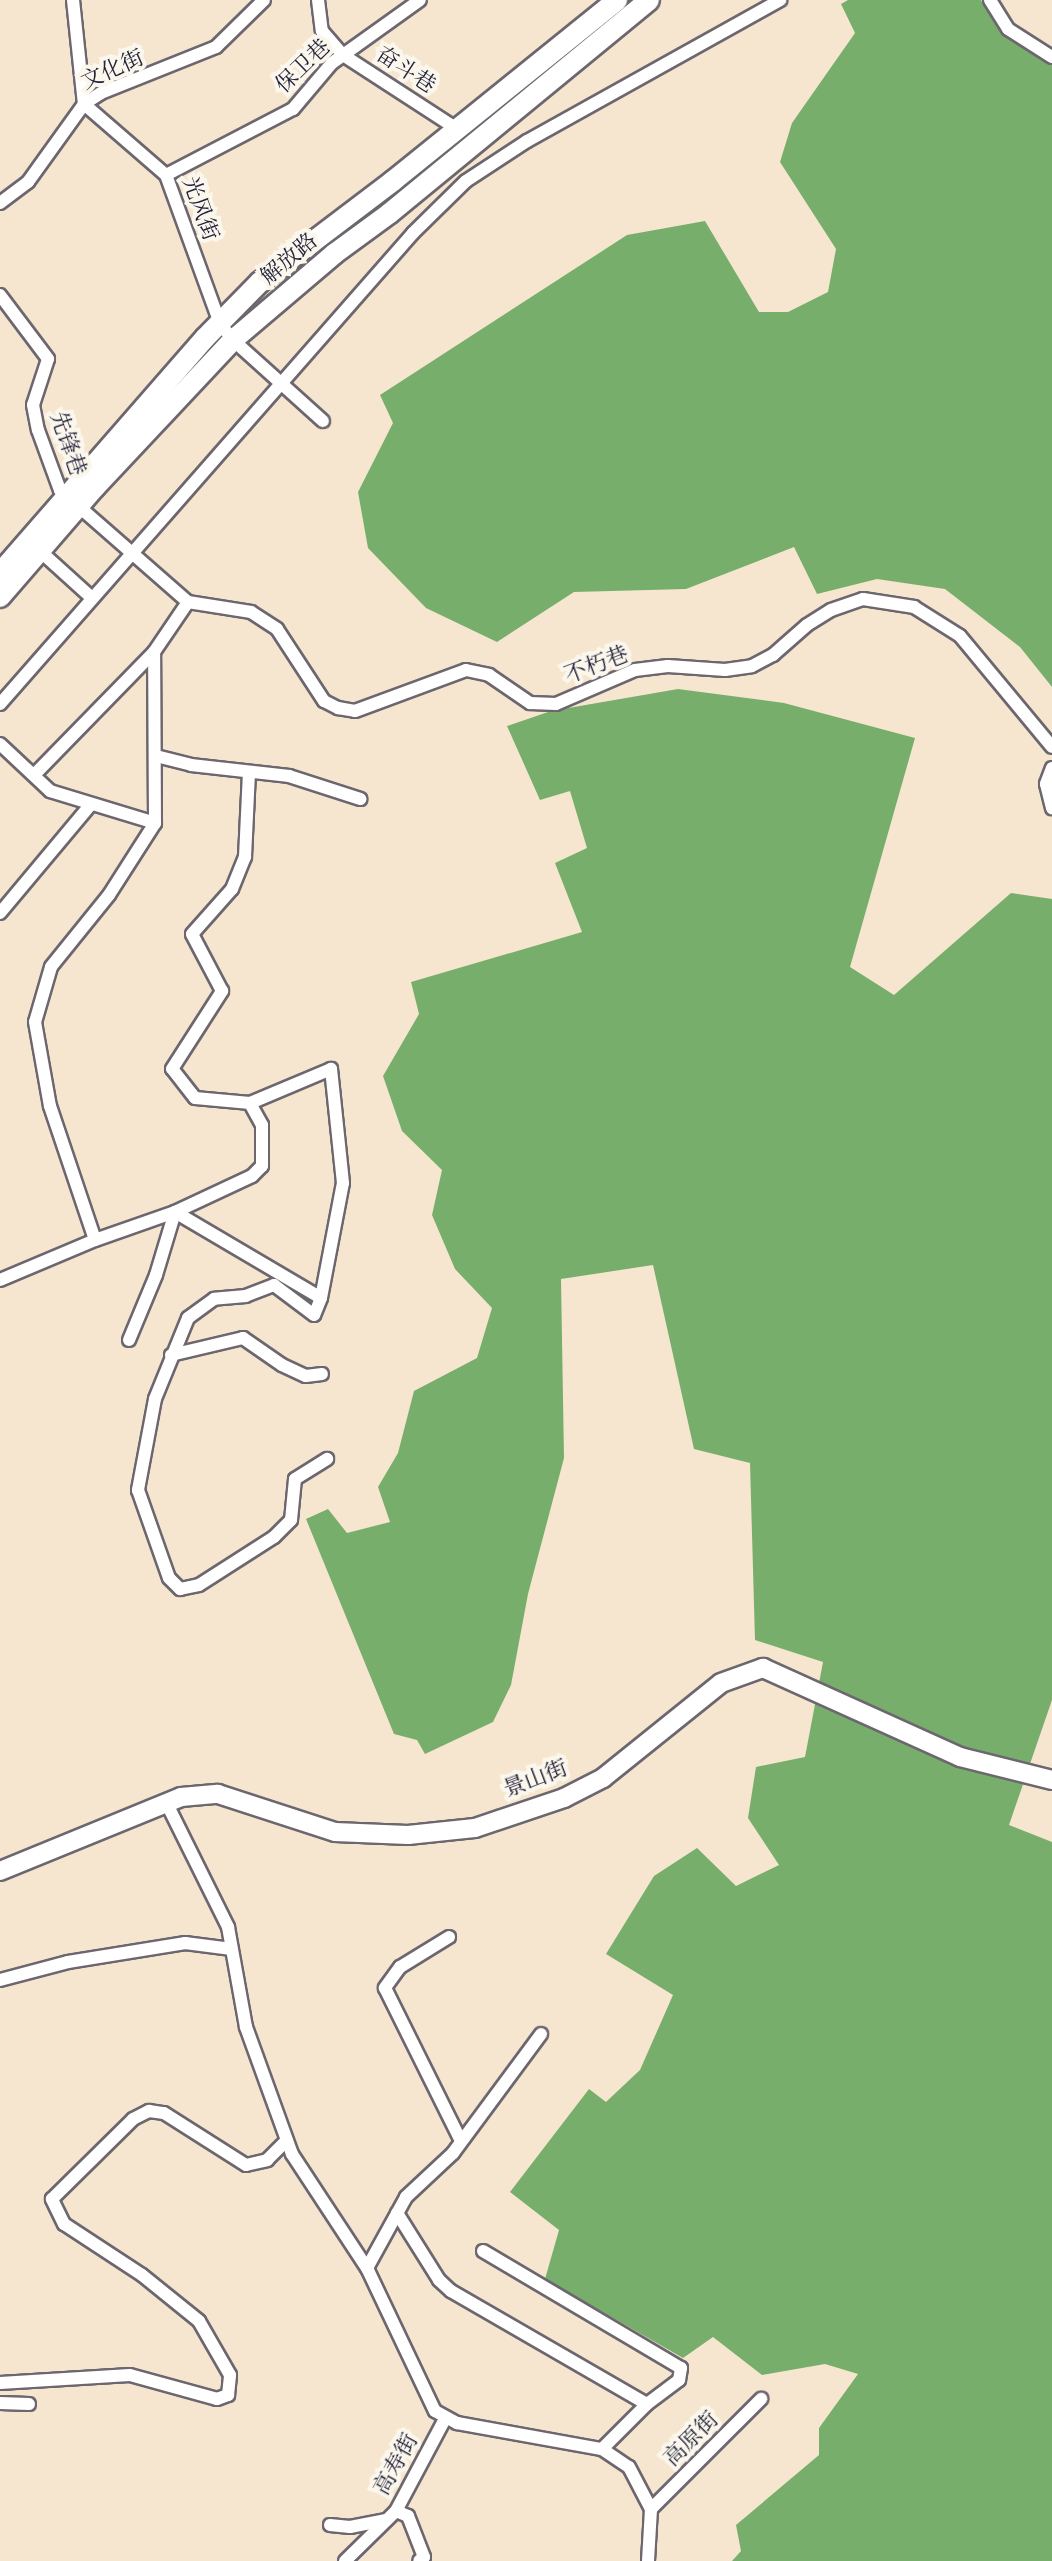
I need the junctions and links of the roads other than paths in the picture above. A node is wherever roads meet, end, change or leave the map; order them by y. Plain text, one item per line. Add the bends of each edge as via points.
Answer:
1 (73, 0) edge
2 (264, 0) edge
3 (318, 0) edge
4 (420, 0) edge
5 (617, 0) edge
6 (649, 0) edge
7 (780, 0) edge
8 (990, 0) edge
9 (343, 55) junction
10 (1052, 57) edge
11 (84, 104) junction
12 (457, 129) junction
13 (166, 175) junction
14 (0, 203) edge
15 (0, 295) edge
16 (220, 323) junction
17 (233, 340) junction
18 (280, 382) junction
19 (323, 421) dead end
20 (73, 501) junction
21 (40, 551) junction
22 (132, 551) junction
23 (0, 573) edge
24 (0, 597) edge
25 (92, 598) junction
26 (188, 602) junction
27 (154, 652) junction
28 (0, 704) edge
29 (0, 744) edge
30 (1052, 747) edge
31 (156, 756) junction
32 (1052, 768) edge
33 (249, 772) junction
34 (34, 775) junction
35 (360, 799) dead end
36 (91, 804) junction
37 (1052, 808) edge
38 (155, 823) junction
39 (0, 913) edge
40 (250, 1103) junction
41 (175, 1212) junction
42 (95, 1240) junction
43 (0, 1280) edge
44 (321, 1298) junction
45 (129, 1340) dead end
46 (171, 1355) junction
47 (322, 1374) dead end
48 (327, 1459) dead end
49 (1052, 1780) edge
50 (166, 1802) junction
51 (0, 1871) edge
52 (449, 1937) dead end
53 (232, 1949) junction
54 (0, 1980) edge
55 (541, 2034) dead end
56 (287, 2140) junction
57 (461, 2141) junction
58 (397, 2213) junction
59 (483, 2251) dead end
60 (367, 2268) junction
61 (0, 2383) edge
62 (761, 2399) dead end
63 (0, 2403) edge
64 (29, 2404) dead end
65 (647, 2404) junction
66 (445, 2419) junction
67 (602, 2449) junction
68 (651, 2509) junction
69 (391, 2515) junction
70 (330, 2525) dead end
71 (345, 2561) edge
72 (419, 2561) edge
73 (648, 2561) edge

1 - 11 street
2 - 11 street, 文化街 via 216,47
3 - 9 street, 奋斗巷 via 322,31
4 - 9 street, 保卫巷
5 - 12 main road, 解放路
6 - 17 main road, 解放路
7 - 18 street via 527,141 466,181
8 - 10 street via 1008,29
9 - 12 street, 奋斗巷
9 - 13 street, 保卫巷 via 293,109
11 - 13 street, 光风街
11 - 14 street, 文化街 via 28,182
12 - 16 main road, 解放路 via 260,282
13 - 16 street, 光风街
15 - 20 street, 先锋巷 via 48,359 33,405 60,490
16 - 17 street, 光风街
16 - 20 main road, 解放路
17 - 18 street, 光风街
17 - 20 main road, 解放路
18 - 19 street, 光风街
18 - 22 street
20 - 21 main road, 解放路
20 - 22 street
20 - 23 main road, 解放路
21 - 24 main road, 解放路
21 - 25 street
22 - 25 street
22 - 26 street
25 - 28 street
26 - 27 street
26 - 30 street, 不朽巷 via 251,612 277,629 324,701 355,711 466,670 489,675 530,703 556,704 635,670 752,666 831,610 863,599 914,607 960,636
27 - 31 street
27 - 34 street
29 - 34 street
31 - 33 street
31 - 38 street
32 - 37 street via 1046,784
33 - 35 street via 289,776
33 - 40 street via 245,857 232,889 192,934 222,991 172,1069 195,1098
34 - 36 street via 50,791
36 - 38 street
36 - 39 street
38 - 42 street via 109,895 51,967 35,1022 50,1106
40 - 41 street via 262,1125 262,1166 252,1176
40 - 44 street via 331,1069 343,1183
41 - 42 street
41 - 44 street
41 - 45 street
42 - 43 street
44 - 46 street via 314,1315 274,1285 246,1296 214,1299 188,1318
46 - 47 street via 243,1338 306,1376
46 - 48 street via 155,1399 138,1490 169,1578 180,1589 215,1577 274,1537 291,1520 295,1479
49 - 50 street, 景山街 via 960,1757 763,1668 721,1683 603,1778 564,1798 475,1828 408,1835 335,1832 218,1794
50 - 51 street, 景山街
50 - 53 street via 228,1927
52 - 57 street via 400,1967 385,1988
53 - 54 street via 174,1944
53 - 56 street via 246,2027
55 - 57 street
56 - 60 street
56 - 61 street via 267,2160 246,2165 164,2113 149,2111 133,2119 52,2199 64,2224 142,2275 199,2321 230,2375 228,2395 217,2399 130,2375
57 - 58 street
58 - 60 street
58 - 65 street via 451,2291
59 - 65 street via 677,2363 679,2380
60 - 66 street via 435,2411
62 - 68 street, 高原街
63 - 64 street
65 - 67 street
66 - 67 street
66 - 69 street, 高寿街
67 - 68 street via 629,2467
68 - 73 street
69 - 70 street via 350,2527
69 - 71 street, 高寿街
69 - 72 street via 408,2516 424,2557

